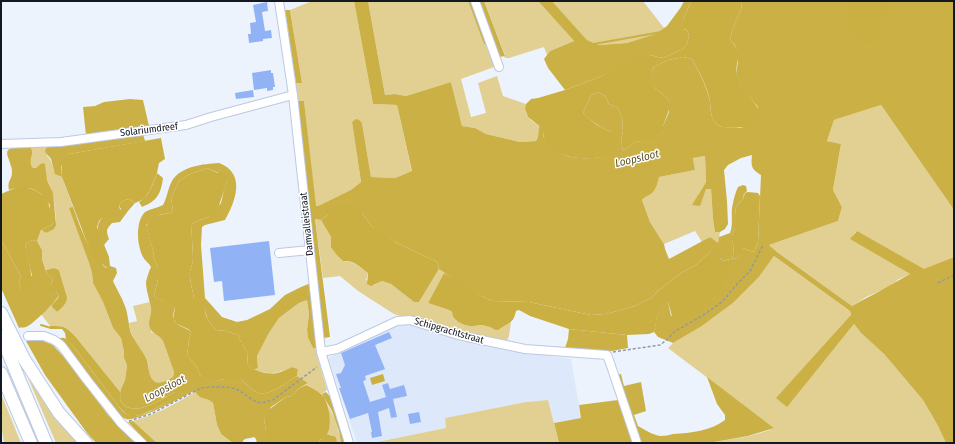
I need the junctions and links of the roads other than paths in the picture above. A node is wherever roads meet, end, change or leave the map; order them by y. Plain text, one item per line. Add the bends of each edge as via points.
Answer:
1 (280, 1) edge
2 (475, 1) edge
3 (499, 67) dead end
4 (293, 95) junction
5 (1, 144) edge
6 (310, 250) junction
7 (279, 253) dead end
8 (1, 313) edge
9 (1, 336) edge
10 (28, 336) dead end
11 (322, 352) junction
12 (1, 373) edge
13 (30, 443) edge
14 (46, 443) edge
15 (86, 443) edge
16 (142, 443) edge
17 (349, 443) edge
18 (637, 443) edge

1 - 4 street, Damvalleistraat
2 - 3 street
4 - 5 street, Solariumdreef via 186,125 61,142
4 - 6 street, Damvalleistraat
6 - 7 street
6 - 11 street, Damvalleistraat
8 - 15 highway via 24,359 59,414
9 - 14 highway
10 - 16 street via 44,336 61,345 122,423
11 - 17 street, Damvalleistraat
11 - 18 street, Schipgrachtstraat via 337,349 397,321 410,320 458,335 525,349 607,355
12 - 13 highway

